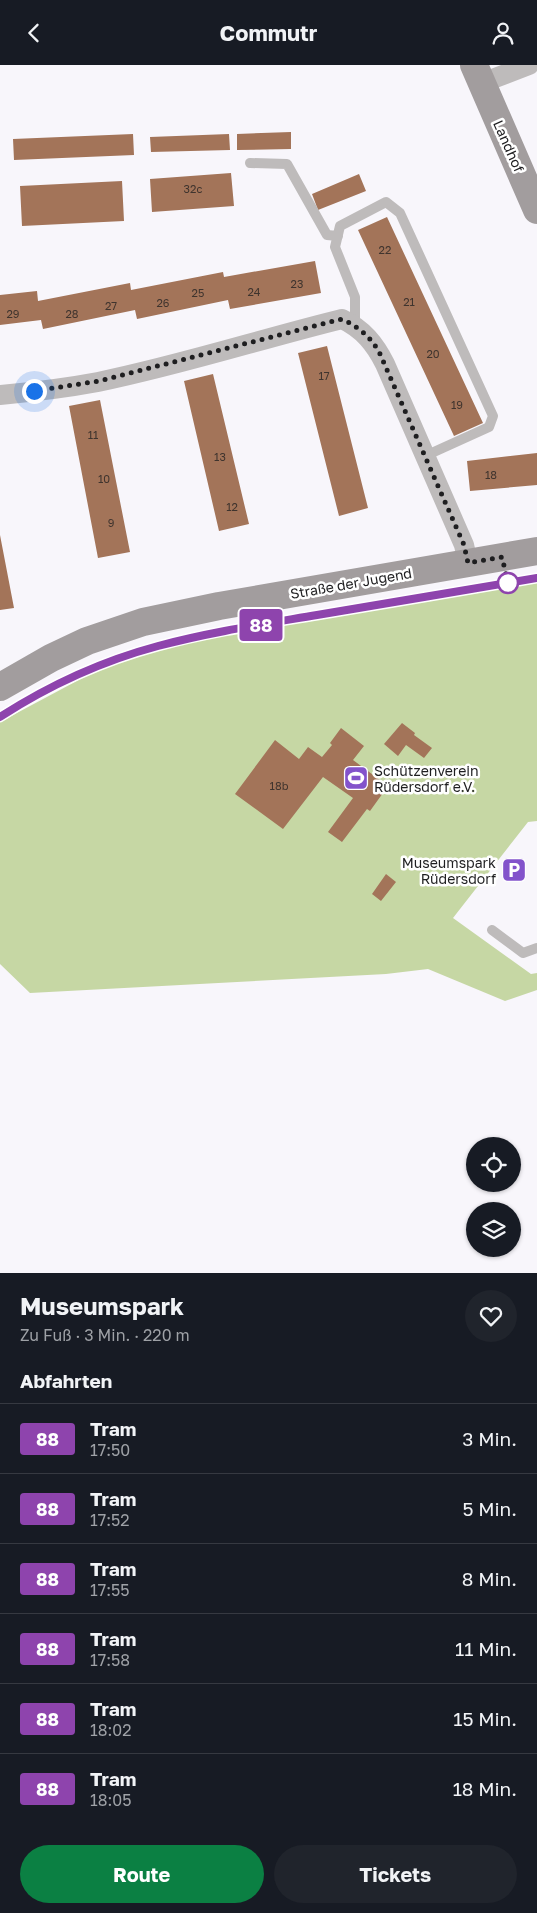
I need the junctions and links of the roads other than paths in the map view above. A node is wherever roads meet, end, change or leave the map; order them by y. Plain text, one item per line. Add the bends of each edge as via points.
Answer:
1 (529, 65) edge
2 (478, 74) edge
3 (250, 163) dead end
4 (537, 210) edge
5 (338, 236) junction
6 (355, 325) junction
7 (0, 395) edge
8 (425, 456) junction
9 (537, 551) edge
10 (468, 563) junction
11 (0, 687) edge
12 (492, 930) dead end
13 (537, 948) edge

1 - 2 street, Landhof
2 - 4 street, Landhof
3 - 5 lane via 287,164 327,235
5 - 6 lane via 335,247 355,297
5 - 8 lane via 340,226 386,202 400,213 493,416 489,427
6 - 7 street via 342,319 99,381
6 - 8 street via 375,344
8 - 10 street via 464,545
9 - 10 street, Straße der Jugend
10 - 11 street, Straße der Jugend via 143,622 78,645
12 - 13 lane via 523,953

